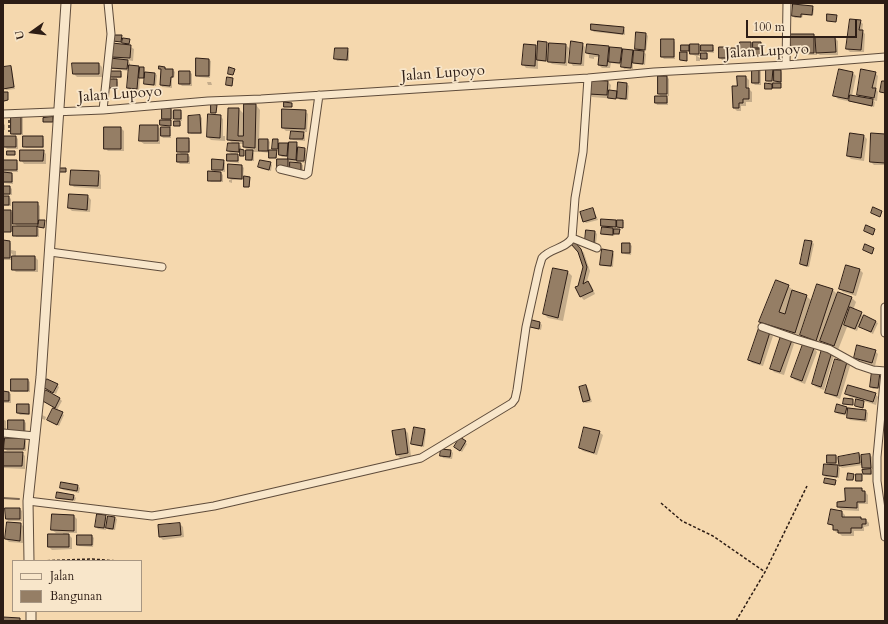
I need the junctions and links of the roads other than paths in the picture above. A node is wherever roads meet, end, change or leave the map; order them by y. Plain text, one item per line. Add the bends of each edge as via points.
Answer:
1 (66, 3) edge
2 (108, 3) edge
3 (787, 3) edge
4 (885, 57) edge
5 (786, 65) junction
6 (588, 78) junction
7 (319, 95) junction
8 (60, 107) junction
9 (103, 110) junction
10 (6, 114) edge
11 (280, 170) dead end
12 (572, 238) junction
13 (597, 248) dead end
14 (50, 252) junction
15 (162, 267) dead end
16 (885, 307) edge
17 (762, 327) dead end
18 (885, 333) edge
19 (885, 371) edge
20 (3, 433) edge
21 (35, 436) junction
22 (877, 464) junction
23 (885, 464) edge
24 (28, 501) junction
25 (884, 514) edge
26 (885, 537) edge
27 (29, 560) edge

1 - 8 street
2 - 9 street via 111,34
3 - 5 street
4 - 5 street, Jalan Lupoyo
5 - 6 street, Jalan Lupoyo
6 - 7 street, Jalan Lupoyo
6 - 12 street via 583,152 575,198
7 - 9 street, Jalan Lupoyo
7 - 11 street via 308,173 305,175
8 - 9 street, Jalan Lupoyo
8 - 10 street, Jalan Lupoyo
8 - 14 street
12 - 13 street
12 - 24 street via 542,258 538,268 515,399 421,458 214,506 159,515 135,515
14 - 15 street
14 - 21 street
16 - 18 street
17 - 19 street via 829,349 863,367
19 - 22 street
20 - 21 street
21 - 24 street
22 - 23 street
22 - 25 street via 877,481
24 - 27 street
25 - 26 street

